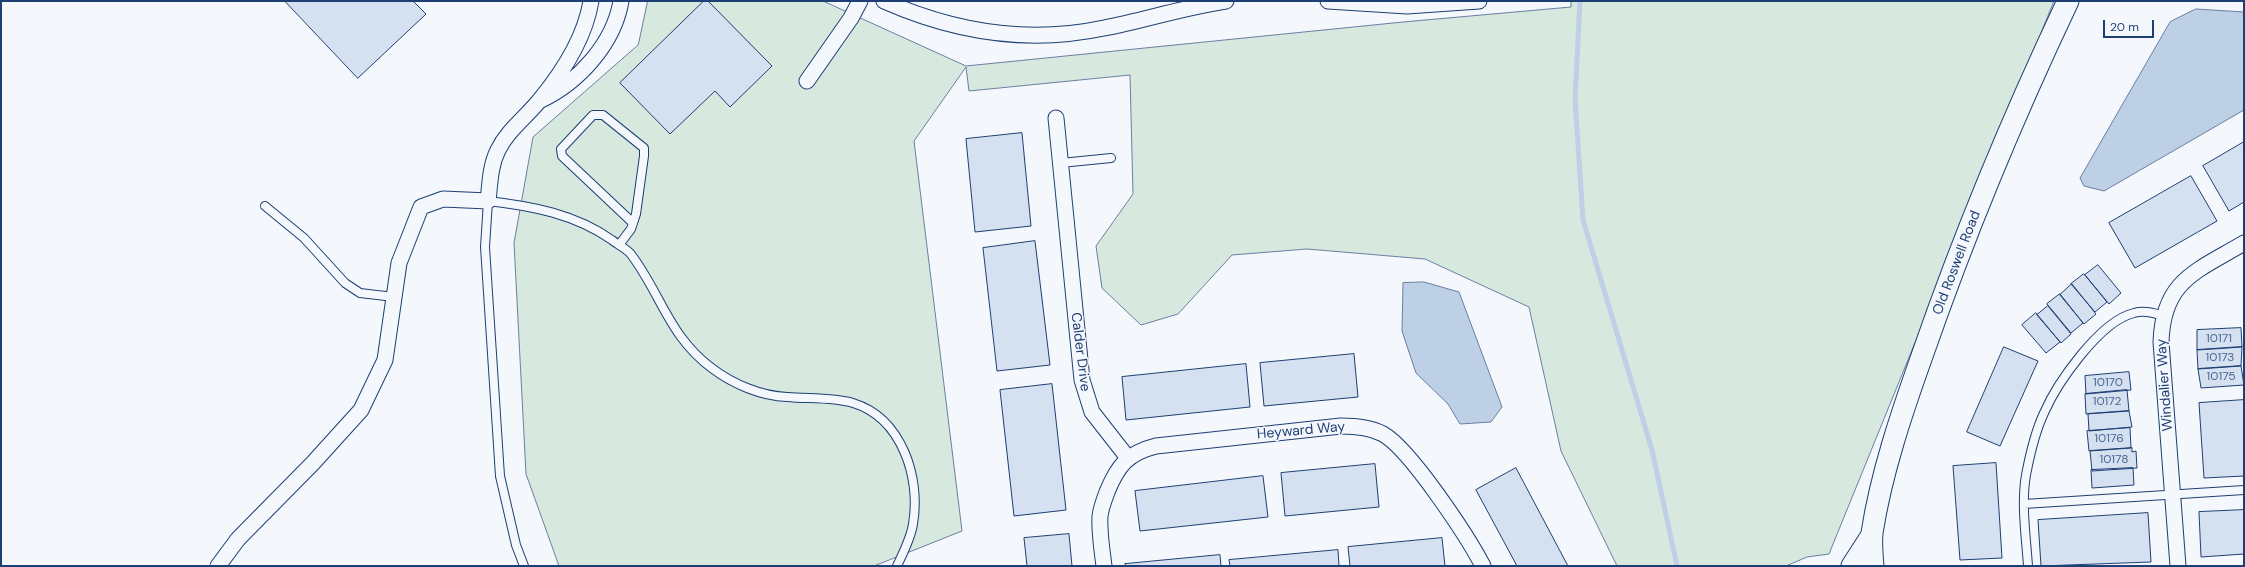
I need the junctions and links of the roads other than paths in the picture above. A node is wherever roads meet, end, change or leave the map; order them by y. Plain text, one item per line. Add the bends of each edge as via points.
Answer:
1 (591, 1) edge
2 (621, 1) edge
3 (860, 1) edge
4 (884, 1) edge
5 (1226, 1) edge
6 (1328, 1) edge
7 (1479, 1) edge
8 (2068, 1) edge
9 (1448, 2) edge
10 (806, 81) dead end
11 (539, 102) junction
12 (1056, 118) dead end
13 (1111, 158) dead end
14 (1061, 163) junction
15 (488, 201) junction
16 (265, 206) dead end
17 (633, 222) junction
18 (2244, 243) edge
19 (619, 245) junction
20 (394, 297) junction
21 (2164, 316) junction
22 (1128, 458) junction
23 (2244, 490) edge
24 (2173, 494) junction
25 (2024, 504) junction
26 (1872, 534) junction
27 (218, 566) edge
28 (524, 566) edge
29 (897, 566) edge
30 (1104, 566) edge
31 (1482, 566) edge
32 (1852, 566) edge
33 (1873, 566) edge
34 (2028, 566) edge
35 (2178, 566) edge

1 - 11 street via 579,41
2 - 11 street via 607,38 587,67 558,92
3 - 10 street via 833,45
4 - 5 street via 944,23 988,32 1032,35 1103,29
6 - 9 street via 1378,5
7 - 9 street
8 - 26 street, Old Roswell Road via 1994,166 1954,268 1910,391 1890,456
11 - 15 street via 506,137 498,152 492,167
12 - 14 street, Calder Drive
13 - 14 lane
14 - 22 street, Calder Drive via 1082,380 1092,412
15 - 19 lane via 538,208 559,214 596,229
15 - 20 street via 443,199 421,207 399,263
15 - 28 lane via 485,247 500,476 516,544
16 - 20 lane via 304,238 345,283 360,293
17 - 17 lane via 644,148 603,115 592,115 560,149 562,156
17 - 19 lane
18 - 21 street, Windalier Way via 2191,274 2180,284 2170,299
19 - 29 lane via 629,252 683,340 713,369 753,390 769,395 852,403 866,408 886,425 909,459 915,492 913,526
20 - 27 street via 385,360 361,410 314,463 238,539
21 - 24 street, Windalier Way via 2161,342
21 - 25 lane via 2140,312 2119,320 2091,344 2064,377 2043,414 2034,439 2026,474
22 - 30 street via 1118,468 1100,515
22 - 31 street, Heyward Way via 1141,450 1156,446 1340,426 1370,429 1383,434 1406,455 1461,528
23 - 24 lane
24 - 25 lane
24 - 35 street, Windalier Way
25 - 34 lane
26 - 32 street, Old Roswell Road
26 - 33 street, Old Roswell Road

